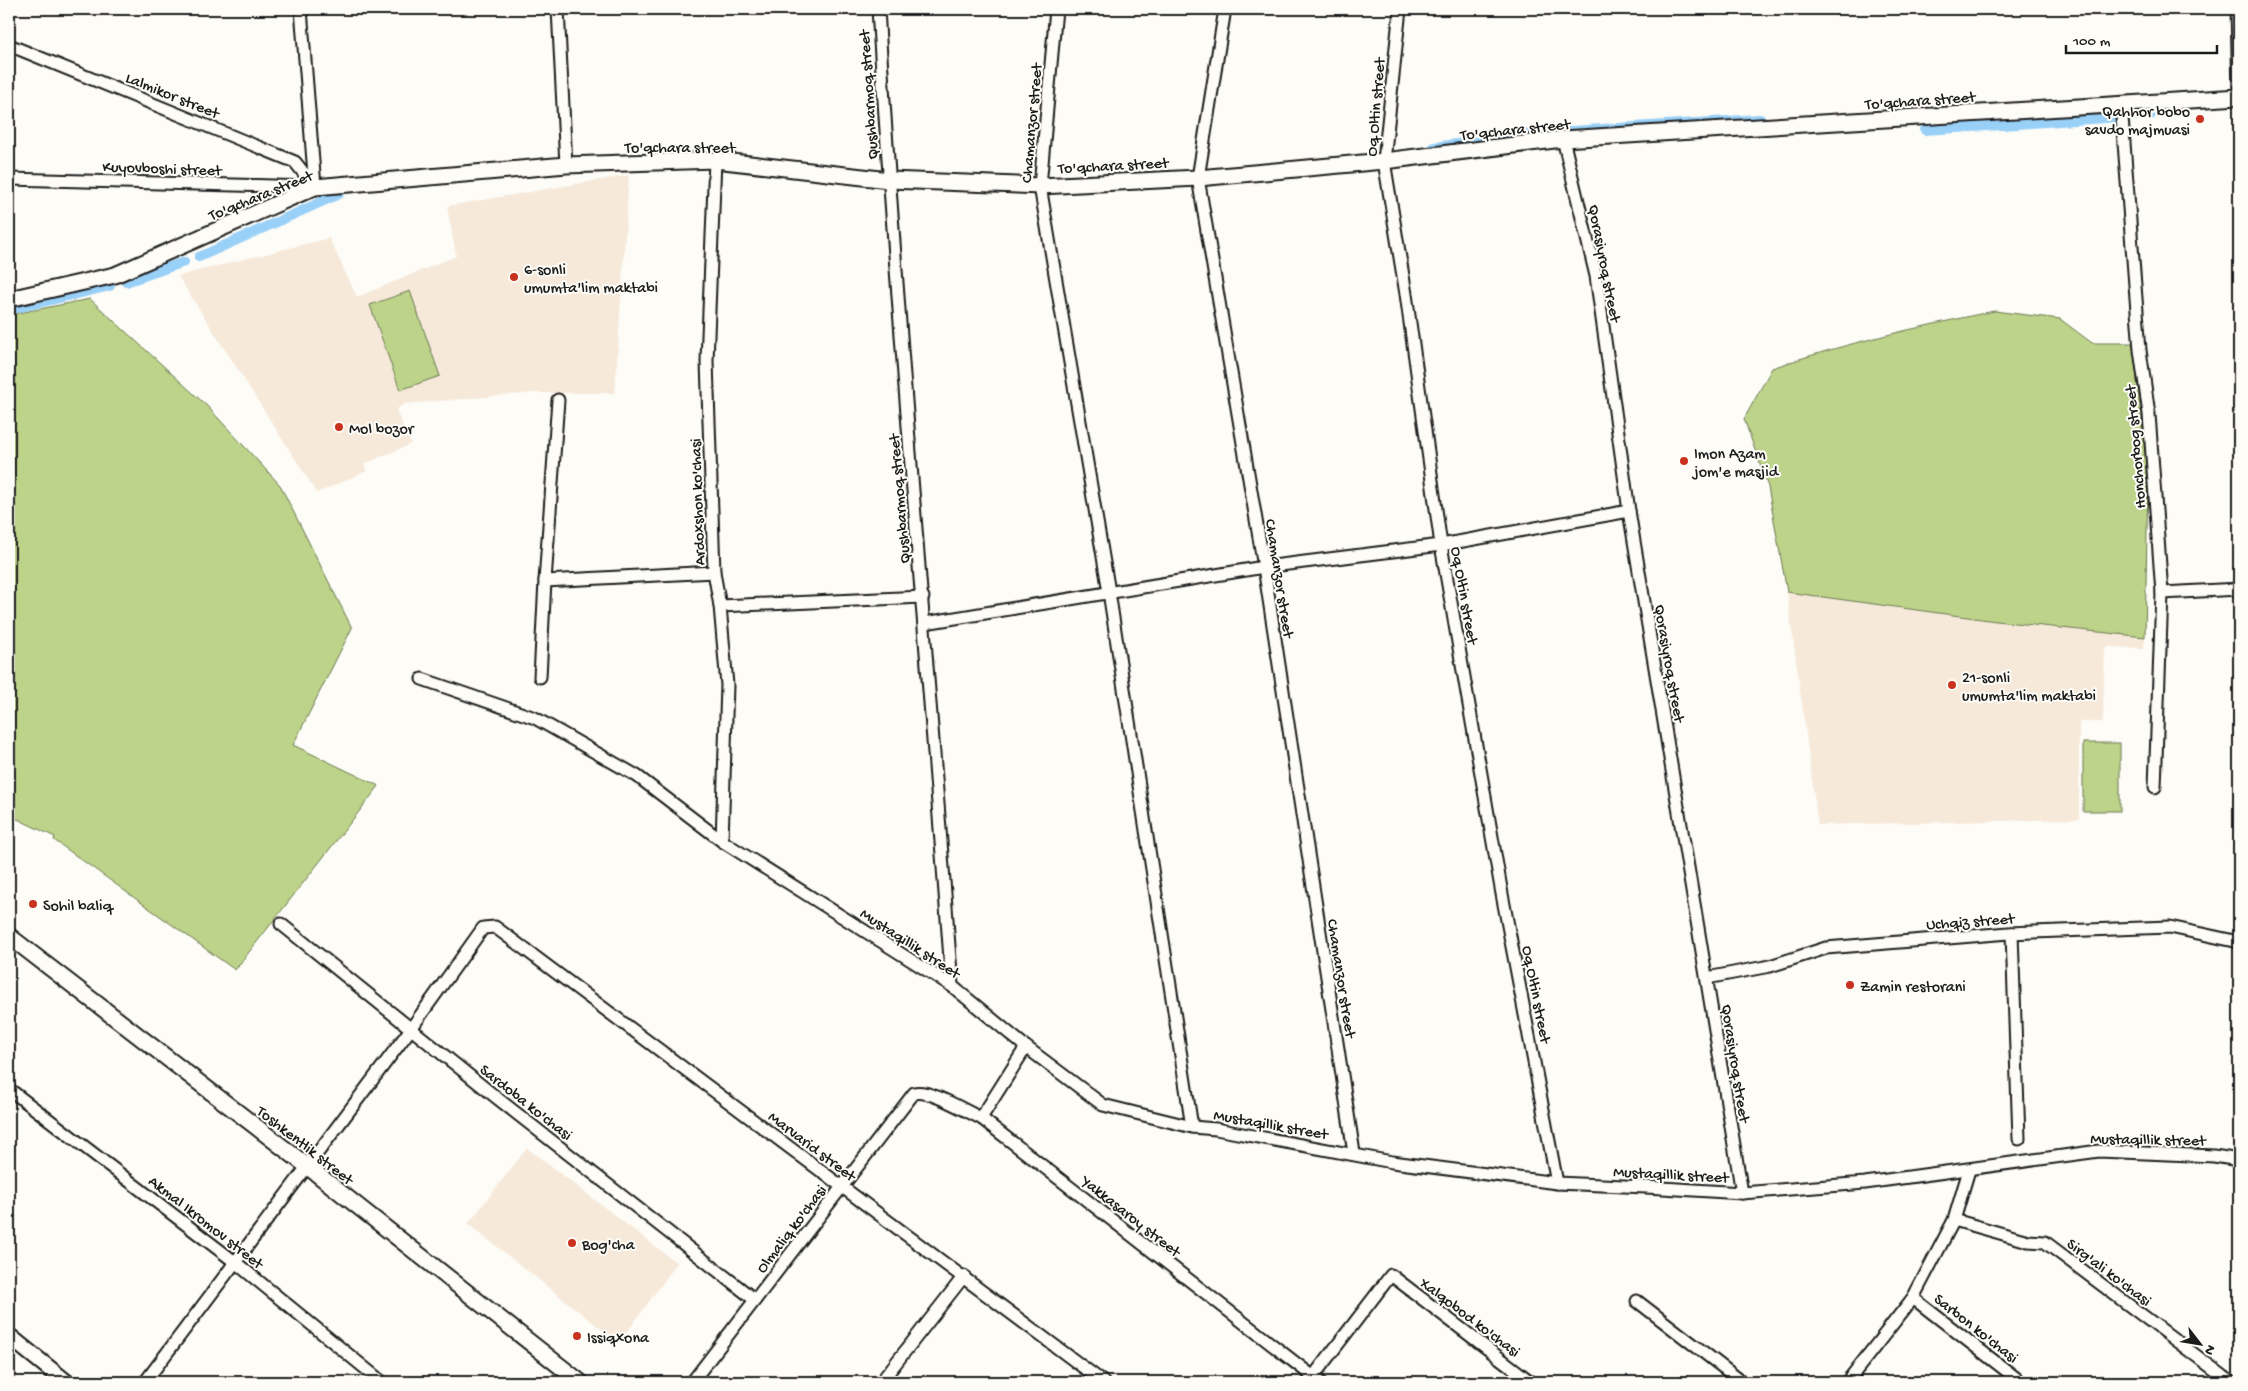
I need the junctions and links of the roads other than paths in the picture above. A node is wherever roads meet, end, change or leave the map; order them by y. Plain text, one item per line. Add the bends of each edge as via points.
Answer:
1 (301, 9) edge
2 (558, 9) edge
3 (878, 9) edge
4 (1056, 9) edge
5 (1225, 9) edge
6 (1400, 9) edge
7 (2237, 9) edge
8 (9, 45) edge
9 (2239, 97) edge
10 (2121, 104) junction
11 (1563, 139) junction
12 (715, 160) junction
13 (1384, 161) junction
14 (566, 165) junction
15 (1198, 178) junction
16 (9, 179) edge
17 (889, 180) junction
18 (1040, 186) junction
19 (314, 187) junction
20 (9, 299) edge
21 (558, 400) dead end
22 (1629, 511) junction
23 (1441, 545) junction
24 (1264, 567) junction
25 (714, 572) junction
26 (545, 581) junction
27 (2239, 589) edge
28 (1109, 592) junction
29 (2162, 593) junction
30 (923, 597) junction
31 (720, 606) junction
32 (925, 622) junction
33 (540, 677) dead end
34 (422, 678) dead end
35 (2154, 787) dead end
36 (722, 841) junction
37 (282, 924) dead end
38 (2012, 933) junction
39 (9, 936) edge
40 (2239, 942) edge
41 (1707, 978) junction
42 (952, 986) junction
43 (410, 1030) junction
44 (1026, 1047) junction
45 (9, 1088) edge
46 (914, 1093) joint
47 (981, 1118) junction
48 (1192, 1127) junction
49 (2019, 1139) dead end
50 (1354, 1154) junction
51 (2239, 1160) edge
52 (307, 1166) junction
53 (1969, 1170) junction
54 (1557, 1183) junction
55 (842, 1187) junction
56 (1742, 1194) junction
57 (1954, 1220) junction
58 (235, 1262) junction
59 (964, 1276) junction
60 (1913, 1298) junction
61 (755, 1300) junction
62 (1637, 1301) dead end
63 (9, 1336) edge
64 (887, 1380) edge
65 (1314, 1380) edge
66 (66, 1382) edge
67 (145, 1382) edge
68 (382, 1382) edge
69 (580, 1382) edge
70 (692, 1382) edge
71 (1103, 1382) edge
72 (1531, 1382) edge
73 (1742, 1382) edge
74 (1846, 1382) edge
75 (2022, 1382) edge
76 (2231, 1382) edge

1 - 19 street
2 - 14 street
3 - 17 street, Qushbarmoq street
4 - 18 street, Chamanzor street
5 - 15 street, Chamanzor street
6 - 13 street, Oq Oltin street
7 - 9 street
8 - 19 street, Lalmikor street via 295,162
9 - 10 street, To'qchara street
10 - 11 street, To'qchara street
10 - 29 street, Honchorbog street
11 - 13 street, To'qchara street
11 - 22 street, Qorasiyroq street via 1596,276
12 - 14 street, To'qchara street
12 - 17 street, To'qchara street
12 - 25 street, Ardoxshon ko'chasi via 707,361
13 - 15 street, To'qchara street
13 - 23 street, Oq Oltin street
14 - 19 street, To'qchara street
15 - 18 street, To'qchara street
15 - 24 street, Chamanzor street
16 - 19 street, Kuyovboshi street
17 - 18 street, To'qchara street
17 - 30 street, Qushbarmoq street
18 - 28 street, Chamanzor street
19 - 20 street, To'qchara street via 115,275
21 - 26 street
22 - 23 street
22 - 41 street, Qorasiyroq street
23 - 24 street
23 - 54 street, Oq Oltin street
24 - 28 street
24 - 50 street, Chamanzor street
25 - 26 street
25 - 31 street, Ardoxshon ko'chasi
26 - 33 street
27 - 29 street
28 - 32 street
28 - 48 street, Chamanzor street
29 - 35 street, Honchorbog street
30 - 31 street
30 - 32 street, Qushbarmoq street
31 - 36 street, Ardoxshon ko'chasi via 727,685
32 - 42 street, Qushbarmoq street
34 - 36 street, Mustaqillik street via 535,718 637,776
36 - 42 street, Mustaqillik street
37 - 43 street, Sardoba ko'chasi
38 - 40 street, Uchqiz street via 2170,927
38 - 41 street, Uchqiz street via 1826,948 1770,966
38 - 49 street
39 - 52 street, Toshkentlik street
41 - 56 street, Qorasiyroq street
42 - 44 street, Mustaqillik street
43 - 52 street
43 - 55 street, Marvarid street via 483,928 495,926
43 - 61 street, Sardoba ko'chasi
44 - 47 street
44 - 48 street, Mustaqillik street via 1103,1105
45 - 58 street, Akmal Ikromov street
46 - 47 street, Yakkasaroy street via 930,1094
46 - 55 street, Olmaliq ko'chasi
47 - 65 street, Yakkasaroy street
48 - 50 street, Mustaqillik street
50 - 54 street, Mustaqillik street via 1392,1162
51 - 53 street, Mustaqillik street via 2099,1151
52 - 58 street
52 - 69 street, Toshkentlik street
53 - 56 street, Mustaqillik street
53 - 57 street
54 - 56 street, Mustaqillik street
55 - 59 street, Marvarid street
55 - 61 street, Olmaliq ko'chasi
57 - 60 street
57 - 76 street, Sirg'ali ko'chasi via 2028,1241 2045,1242
58 - 67 street
58 - 68 street, Akmal Ikromov street
59 - 64 street
59 - 71 street, Marvarid street
60 - 74 street
60 - 75 street, Sarbon ko'chasi
61 - 70 street, Olmaliq ko'chasi
62 - 73 street
63 - 66 street
65 - 72 street, Xalqobod ko'chasi via 1391,1275

